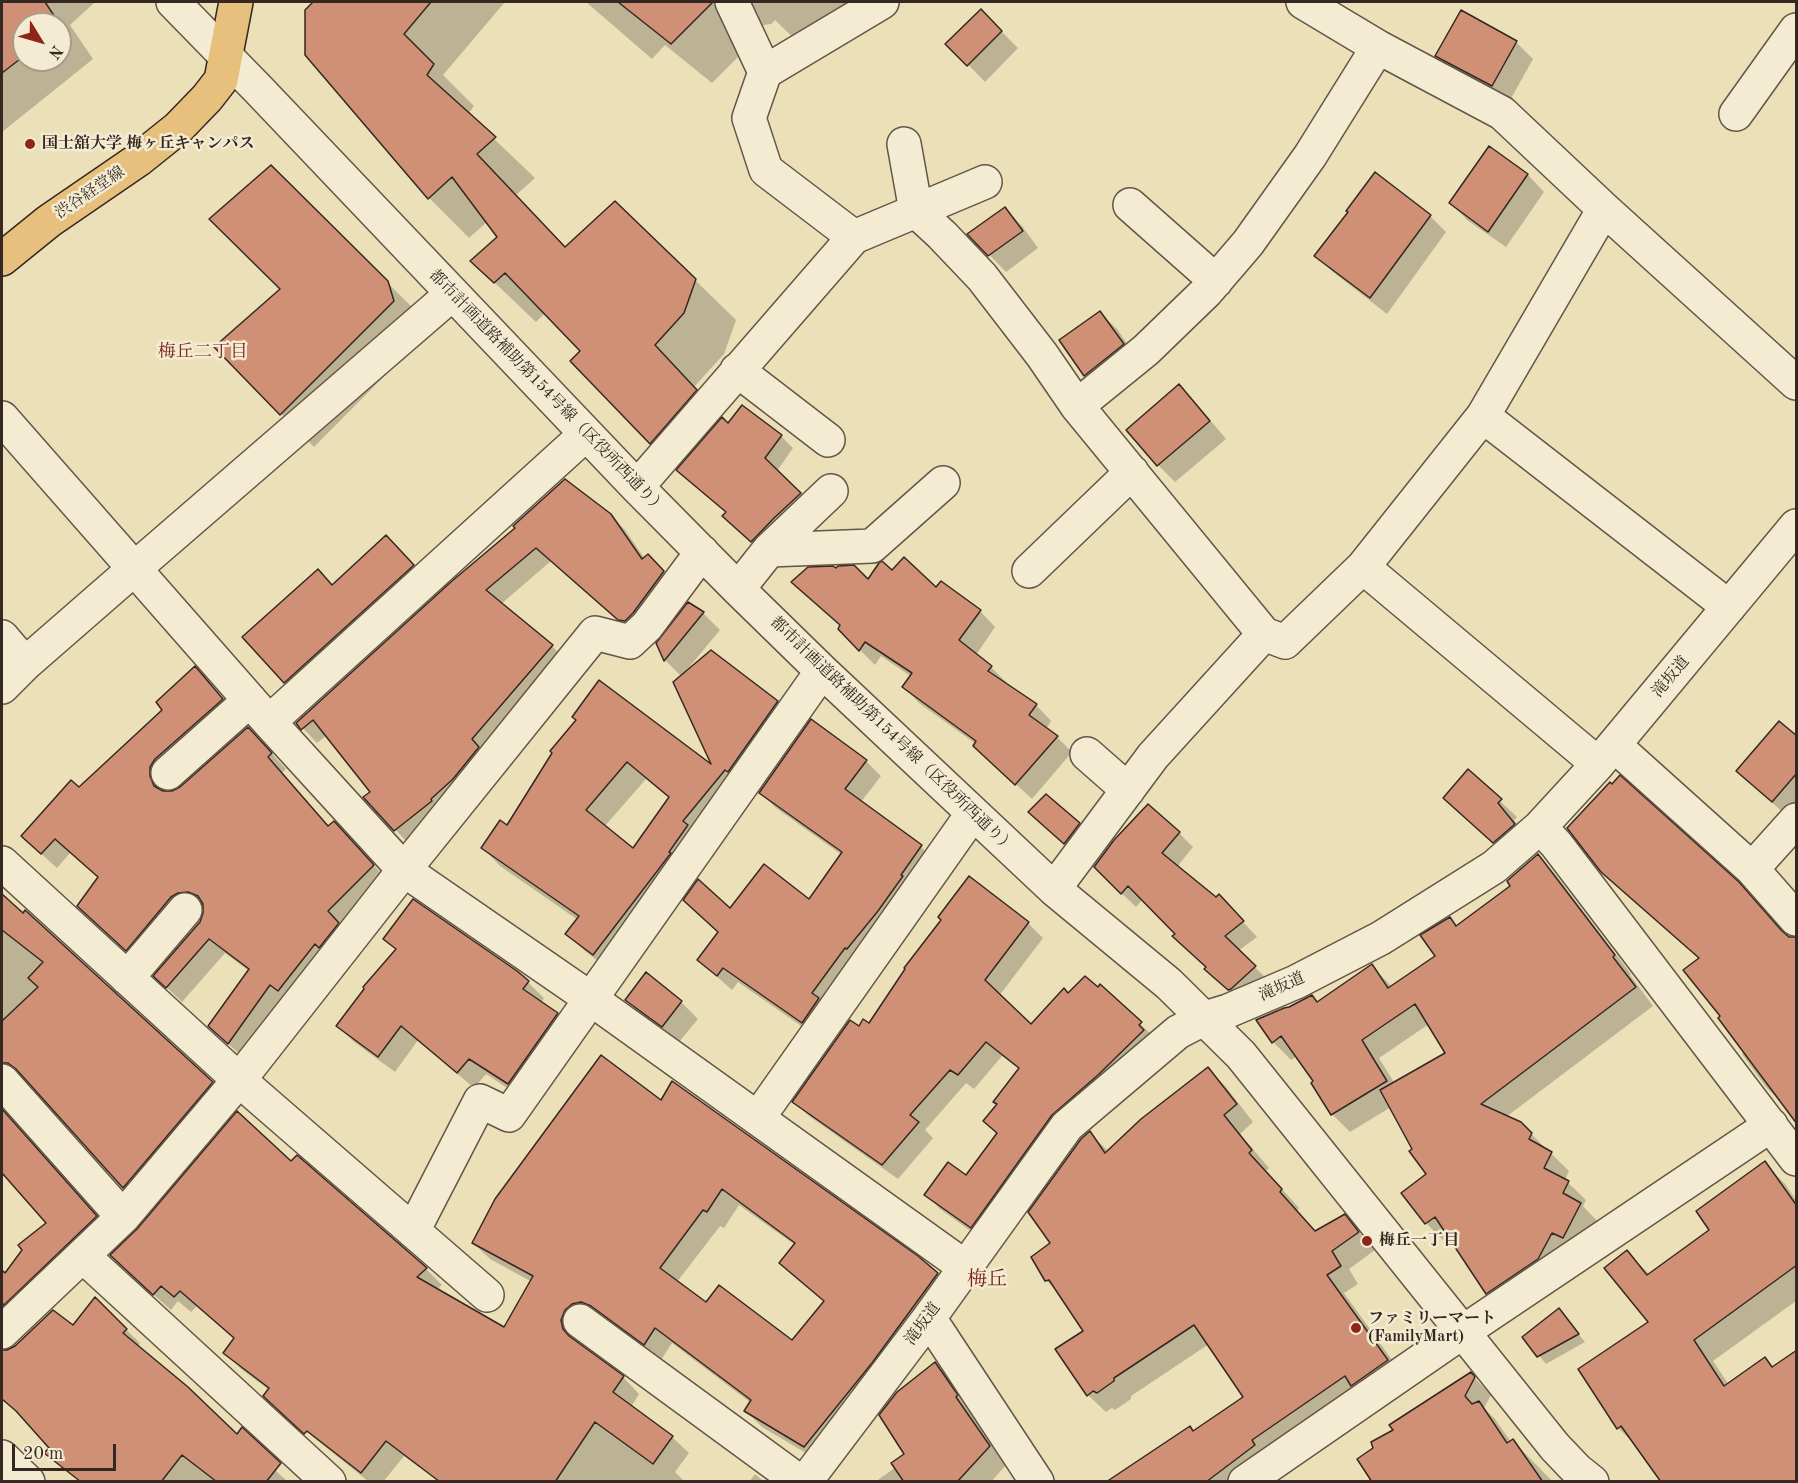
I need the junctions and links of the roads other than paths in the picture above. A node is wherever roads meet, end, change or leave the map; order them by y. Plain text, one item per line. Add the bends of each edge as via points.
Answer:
1 (173, 2) edge
2 (237, 2) edge
3 (732, 2) edge
4 (882, 2) edge
5 (1303, 2) edge
6 (1797, 30) edge
7 (1378, 47) junction
8 (226, 55) junction
9 (765, 72) junction
10 (1736, 114) dead end
11 (904, 144) dead end
12 (985, 182) dead end
13 (1130, 205) dead end
14 (1604, 209) junction
15 (916, 211) junction
16 (854, 237) junction
17 (2, 259) edge
18 (1216, 280) junction
19 (452, 294) junction
20 (737, 370) junction
21 (1797, 383) edge
22 (1077, 406) junction
23 (1483, 416) junction
24 (6, 434) edge
25 (586, 434) junction
26 (828, 440) dead end
27 (1132, 472) junction
28 (943, 483) dead end
29 (637, 487) junction
30 (831, 491) dead end
31 (1797, 526) edge
32 (769, 550) junction
33 (702, 552) junction
34 (1363, 567) junction
35 (134, 569) junction
36 (1029, 571) dead end
37 (738, 588) junction
38 (1729, 607) junction
39 (1264, 634) junction
40 (2, 637) edge
41 (25, 664) junction
42 (822, 671) junction
43 (2, 687) edge
44 (260, 711) junction
45 (1087, 754) dead end
46 (1606, 754) junction
47 (168, 773) dead end
48 (1128, 790) junction
49 (973, 813) junction
50 (1797, 820) edge
51 (1540, 827) junction
52 (2, 863) edge
53 (1752, 869) junction
54 (404, 870) junction
55 (1054, 889) junction
56 (185, 910) dead end
57 (1797, 919) edge
58 (127, 978) junction
59 (591, 999) junction
60 (1205, 1018) junction
61 (239, 1080) junction
62 (2, 1081) edge
63 (758, 1118) junction
64 (1771, 1125) junction
65 (1797, 1159) edge
66 (123, 1217) junction
67 (413, 1232) junction
68 (83, 1256) junction
69 (965, 1267) junction
70 (487, 1295) dead end
71 (929, 1318) junction
72 (580, 1321) dead end
73 (2, 1332) edge
74 (1463, 1332) junction
75 (2, 1458) edge
76 (1278, 1472) edge
77 (28, 1482) edge
78 (328, 1482) edge
79 (800, 1482) edge
80 (805, 1482) edge
81 (1037, 1482) edge
82 (1245, 1482) edge
83 (1592, 1482) edge

1 - 8 street, 都市計画道路補助第154号線（区役所西通り）
2 - 8 main road, 渋谷経堂線
3 - 9 street
4 - 9 street
5 - 7 street
6 - 10 street
7 - 14 street via 1502,113
7 - 18 street via 1310,156 1248,243
8 - 17 main road, 渋谷経堂線 via 220,80 178,128
8 - 19 street, 都市計画道路補助第154号線（区役所西通り）
9 - 16 street via 749,118 766,170
11 - 15 street
12 - 15 street
13 - 18 street
14 - 21 street
14 - 23 street
15 - 16 street
15 - 22 street via 982,277
16 - 20 street
18 - 22 street via 1146,350
19 - 25 street, 都市計画道路補助第154号線（区役所西通り）
19 - 35 street
20 - 26 street
20 - 29 street
22 - 27 street
23 - 34 street
23 - 38 street
24 - 35 street
25 - 29 street, 都市計画道路補助第154号線（区役所西通り）
25 - 44 street
27 - 36 street
27 - 39 street
28 - 32 street via 872,546
29 - 33 street, 都市計画道路補助第154号線（区役所西通り）
30 - 32 street
31 - 38 street, 滝坂道
32 - 37 street
33 - 37 street, 都市計画道路補助第154号線（区役所西通り）
33 - 54 street via 647,626 630,642 595,633
34 - 39 street via 1285,642
34 - 46 street
35 - 41 street
35 - 44 street
37 - 42 street, 都市計画道路補助第154号線（区役所西通り）
38 - 46 street, 滝坂道
39 - 48 street via 1153,756
40 - 41 street
41 - 43 street
42 - 49 street, 都市計画道路補助第154号線（区役所西通り）
42 - 59 street
44 - 47 street
44 - 54 street
45 - 48 street
46 - 51 street, 滝坂道
46 - 53 street
48 - 55 street
49 - 55 street, 都市計画道路補助第154号線（区役所西通り）
49 - 63 street
50 - 53 street
51 - 60 street, 滝坂道 via 1494,867 1381,938 1296,982
51 - 64 street
52 - 58 street
53 - 57 street
54 - 59 street
54 - 61 street
55 - 60 street, 都市計画道路補助第154号線（区役所西通り）
56 - 58 street
58 - 61 street
59 - 63 street
59 - 67 street via 509,1115 480,1101
60 - 69 street, 滝坂道 via 1178,1032 1067,1126
60 - 74 street, 都市計画道路補助第154号線（区役所西通り） via 1240,1055
61 - 66 street
61 - 67 street
62 - 66 street
63 - 69 street
64 - 65 street
64 - 74 street
66 - 68 street
67 - 70 street
68 - 73 street
68 - 78 street
69 - 71 street, 滝坂道
71 - 80 street, 滝坂道
71 - 81 street
72 - 79 street
74 - 76 street
74 - 83 street, 都市計画道路補助第154号線（区役所西通り） via 1555,1447
75 - 77 street
76 - 82 street

